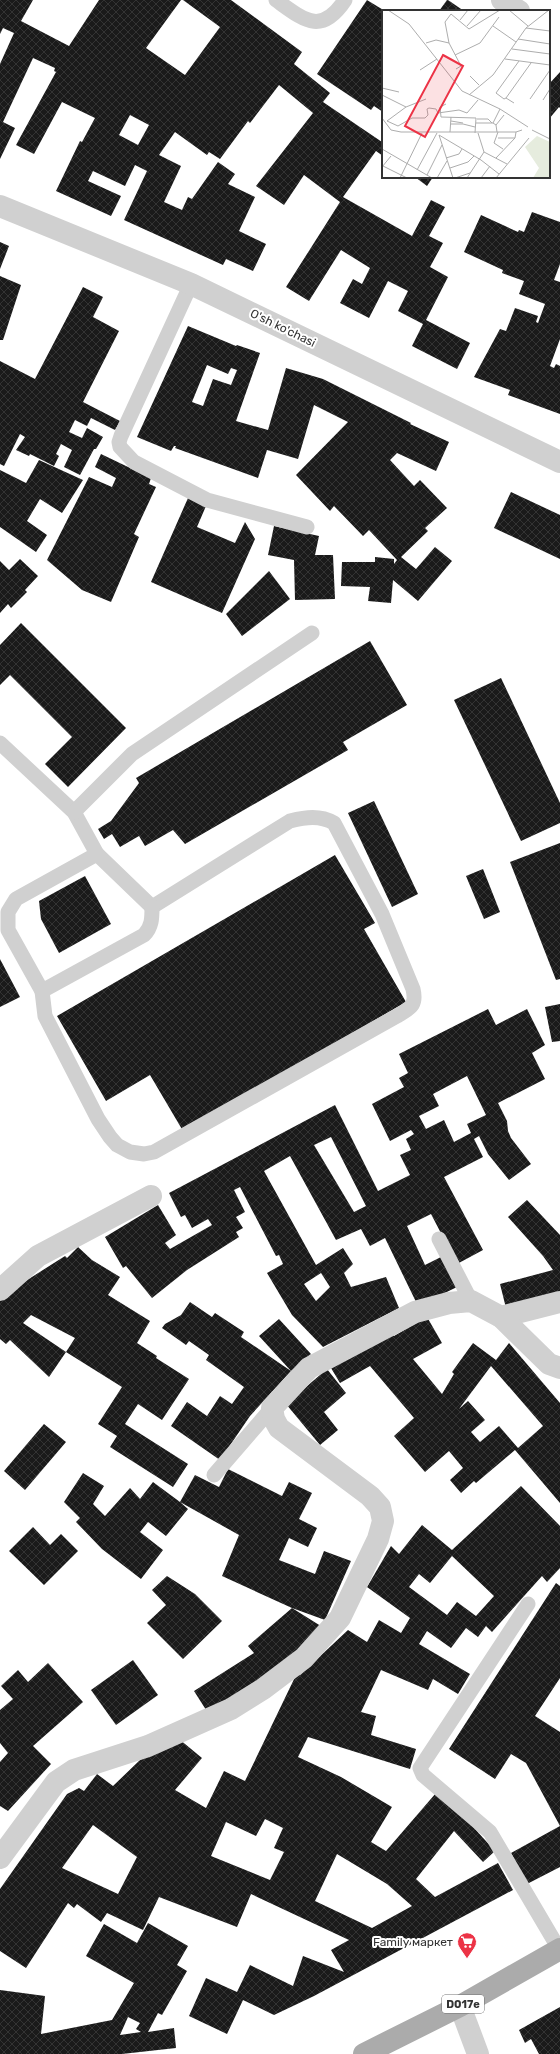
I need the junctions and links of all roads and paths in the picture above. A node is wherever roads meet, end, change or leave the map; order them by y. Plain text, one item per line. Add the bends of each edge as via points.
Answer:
1 (276, 0) edge
2 (345, 0) edge
3 (502, 0) edge
4 (517, 10) edge
5 (0, 206) edge
6 (191, 284) junction
7 (560, 462) edge
8 (308, 527) dead end
9 (312, 633) dead end
10 (0, 743) edge
11 (74, 812) junction
12 (97, 854) junction
13 (152, 907) junction
14 (42, 991) junction
15 (151, 1196) dead end
16 (439, 1239) dead end
17 (0, 1290) edge
18 (471, 1301) junction
19 (560, 1302) edge
20 (501, 1317) junction
21 (560, 1368) edge
22 (272, 1408) junction
23 (214, 1475) dead end
24 (528, 1604) dead end
25 (0, 1858) edge
26 (559, 1949) edge
27 (460, 2006) junction
28 (364, 2054) edge
29 (478, 2054) edge

1 - 2 lane via 301,18 319,22 336,14
3 - 4 street
5 - 6 street, O'sh ko'chasi
6 - 7 street, O'sh ko'chasi
6 - 8 lane via 121,436 120,447 134,462 207,500
9 - 11 lane via 132,754
10 - 11 lane
11 - 12 lane
12 - 13 lane
12 - 14 lane via 16,898 10,906 8,930
13 - 14 lane via 152,922 144,935
13 - 14 lane via 290,821 325,818 334,823 382,914 415,998 412,1006 397,1016 154,1152 144,1154 130,1152 117,1145 98,1119 45,1016
15 - 17 street via 38,1256
16 - 18 lane
18 - 20 street
18 - 22 street via 449,1303 415,1312 309,1368
19 - 20 street
20 - 21 street via 549,1364
22 - 23 lane
22 - 25 street via 279,1428 370,1496 380,1507 383,1521 378,1539 340,1618 304,1658 231,1709 148,1746 74,1770 56,1782
24 - 26 lane via 420,1768 423,1776 490,1832
26 - 27 main road, D017e
27 - 28 main road, D017e
27 - 29 street

